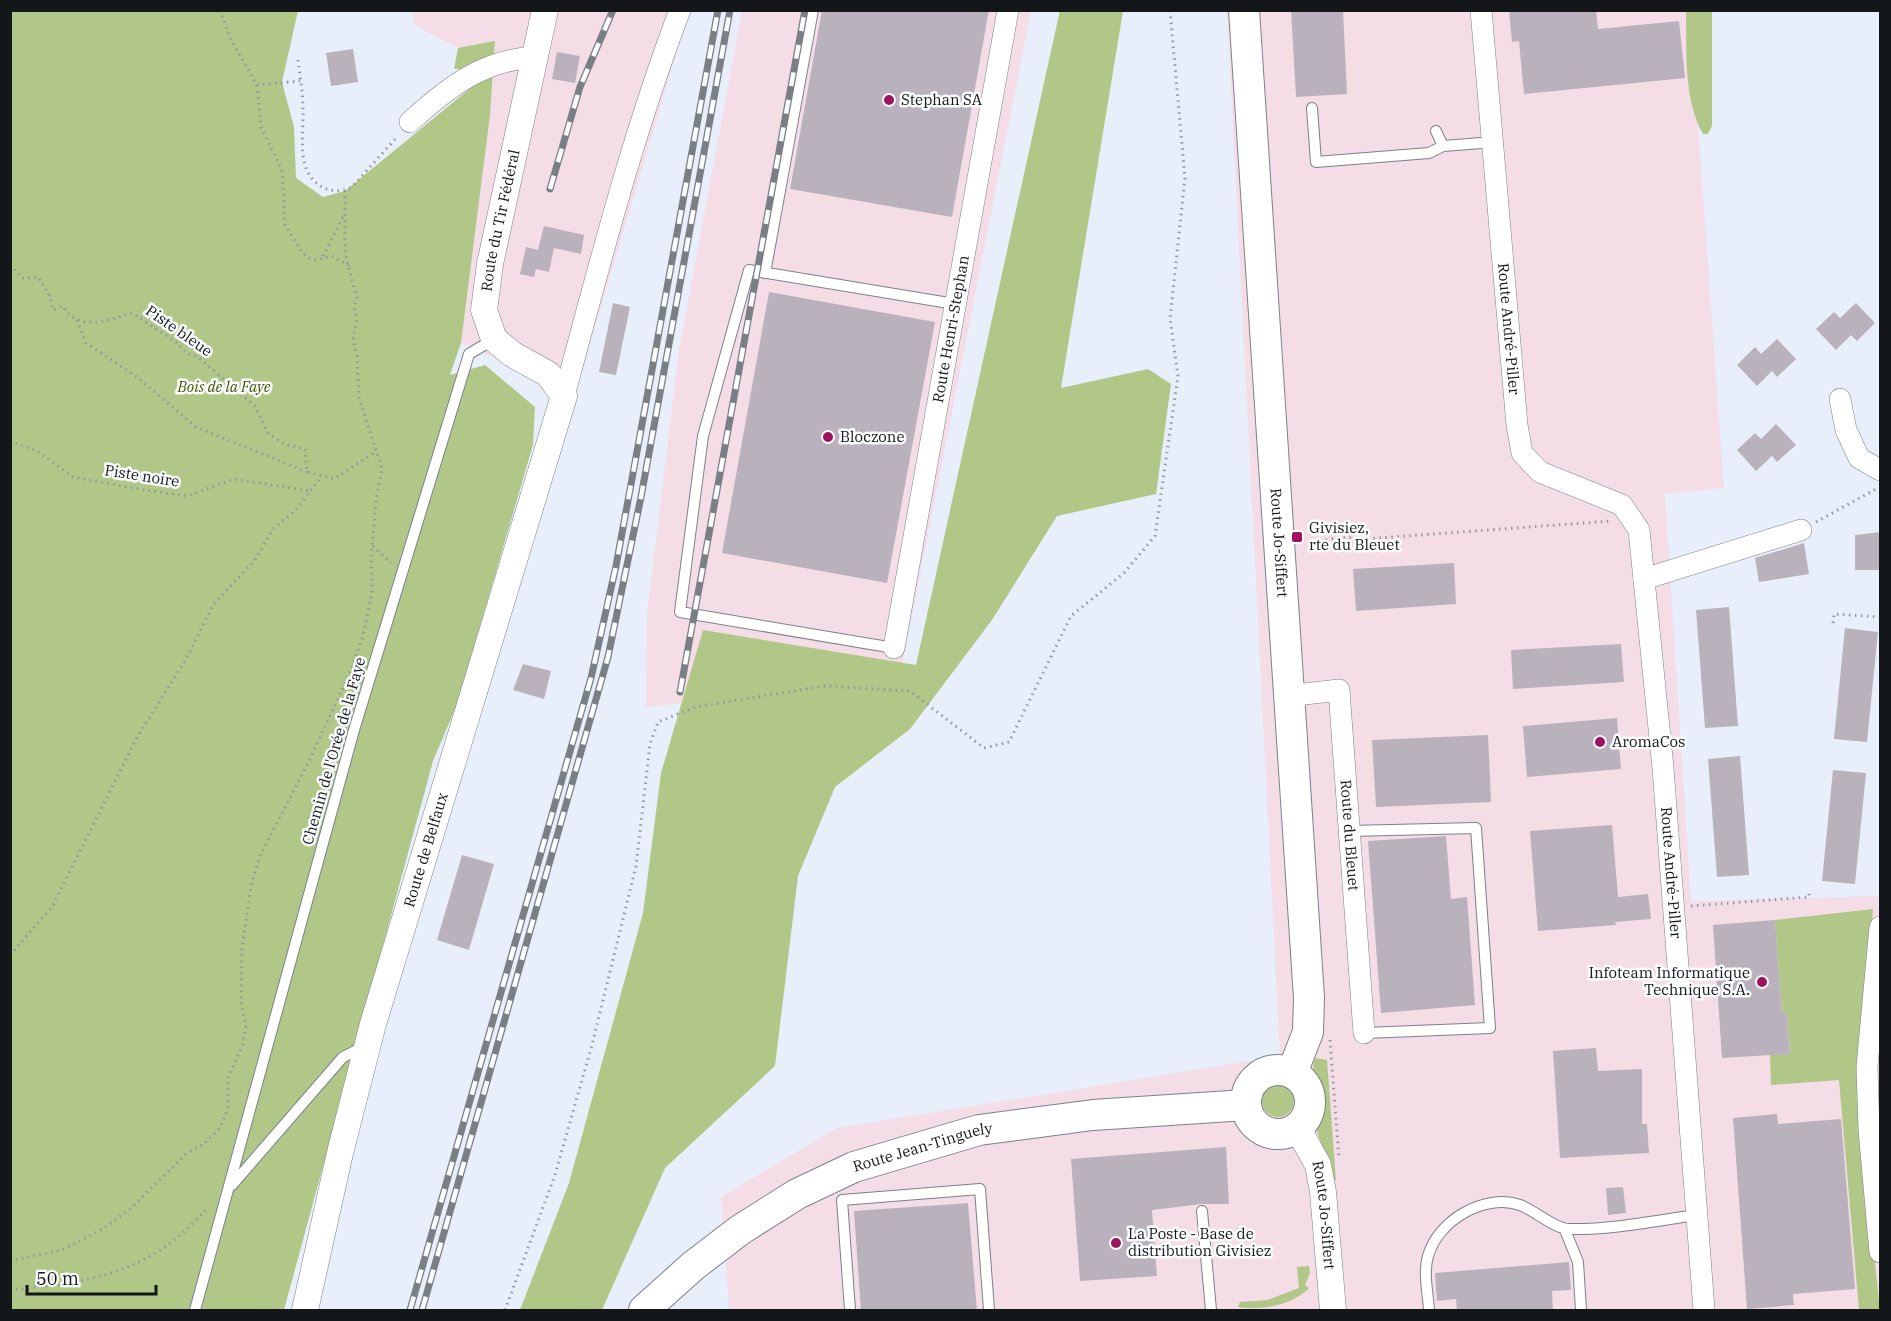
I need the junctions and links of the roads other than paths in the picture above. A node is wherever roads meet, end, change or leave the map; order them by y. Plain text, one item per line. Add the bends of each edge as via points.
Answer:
1 (545, 10) edge
2 (680, 10) edge
3 (813, 10) edge
4 (1008, 10) edge
5 (1244, 10) edge
6 (1481, 10) edge
7 (535, 57) junction
8 (1312, 108) dead end
9 (410, 122) road end
10 (1436, 131) dead end
11 (1494, 142) junction
12 (1443, 146) junction
13 (765, 273) junction
14 (955, 304) junction
15 (494, 339) junction
16 (564, 396) junction
17 (1840, 399) dead end
18 (1881, 470) edge
19 (1801, 530) road end
20 (1644, 579) junction
21 (894, 648) joint
22 (1287, 696) junction
23 (1349, 831) junction
24 (1881, 927) edge
25 (1364, 1033) joint
26 (367, 1046) junction
27 (1292, 1073) junction
28 (1246, 1105) junction
29 (1297, 1127) junction
30 (230, 1187) junction
31 (1202, 1211) dead end
32 (1697, 1215) junction
33 (1565, 1230) junction
34 (1881, 1252) edge
35 (1329, 1310) edge
36 (195, 1311) edge
37 (305, 1311) edge
38 (644, 1311) edge
39 (850, 1311) edge
40 (988, 1311) edge
41 (1211, 1311) edge
42 (1429, 1311) edge
43 (1581, 1311) edge
44 (1704, 1311) edge

1 - 7 street, Route du Tir Fédéral
2 - 16 street via 620,190
3 - 13 lane
4 - 14 street, Route Henri-Stephan
5 - 22 main road, Route Jo-Siffert
6 - 11 street, Route André-Piller
7 - 9 street via 503,60 475,72 451,86
7 - 15 street, Route du Tir Fédéral via 490,264 484,310
8 - 12 lane via 1316,162 1429,153
10 - 12 lane
11 - 12 lane
11 - 20 street, Route André-Piller via 1522,453 1540,472 1622,505 1639,530
13 - 14 lane
13 - 21 lane via 749,270 703,436 680,612
14 - 21 street, Route Henri-Stephan
15 - 16 street via 548,374
15 - 30 lane, Chemin de l'Orée de la Faye via 469,354 354,730
16 - 26 street, Route de Belfaux
17 - 18 street via 1846,430 1858,458
19 - 20 street
20 - 32 street, Route André-Piller via 1663,768
22 - 23 street, Route du Bleuet via 1339,690
22 - 27 main road, Route Jo-Siffert via 1309,998 1308,1032
23 - 25 street, Route du Bleuet
23 - 25 lane via 1476,828 1490,1028
24 - 34 street via 1867,1067
26 - 30 lane, Chemin de l'Orée de la Faye via 343,1057
26 - 37 street, Route de Belfaux
27 - 28 main road via 1269,1071 1259,1076 1251,1084
27 - 29 main road via 1301,1079 1310,1099 1305,1119
28 - 29 main road via 1250,1117 1266,1132 1277,1134
28 - 38 main road, Route Jean-Tinguely via 1093,1115 979,1130 854,1167 797,1194 740,1230
29 - 35 street, Route Jo-Siffert via 1318,1165
30 - 36 lane, Chemin de l'Orée de la Faye
31 - 41 lane
32 - 33 lane
32 - 44 street, Route André-Piller
33 - 42 lane via 1519,1204 1492,1203 1469,1209 1442,1231 1428,1255
33 - 43 lane via 1578,1262
39 - 40 lane via 842,1200 980,1189

